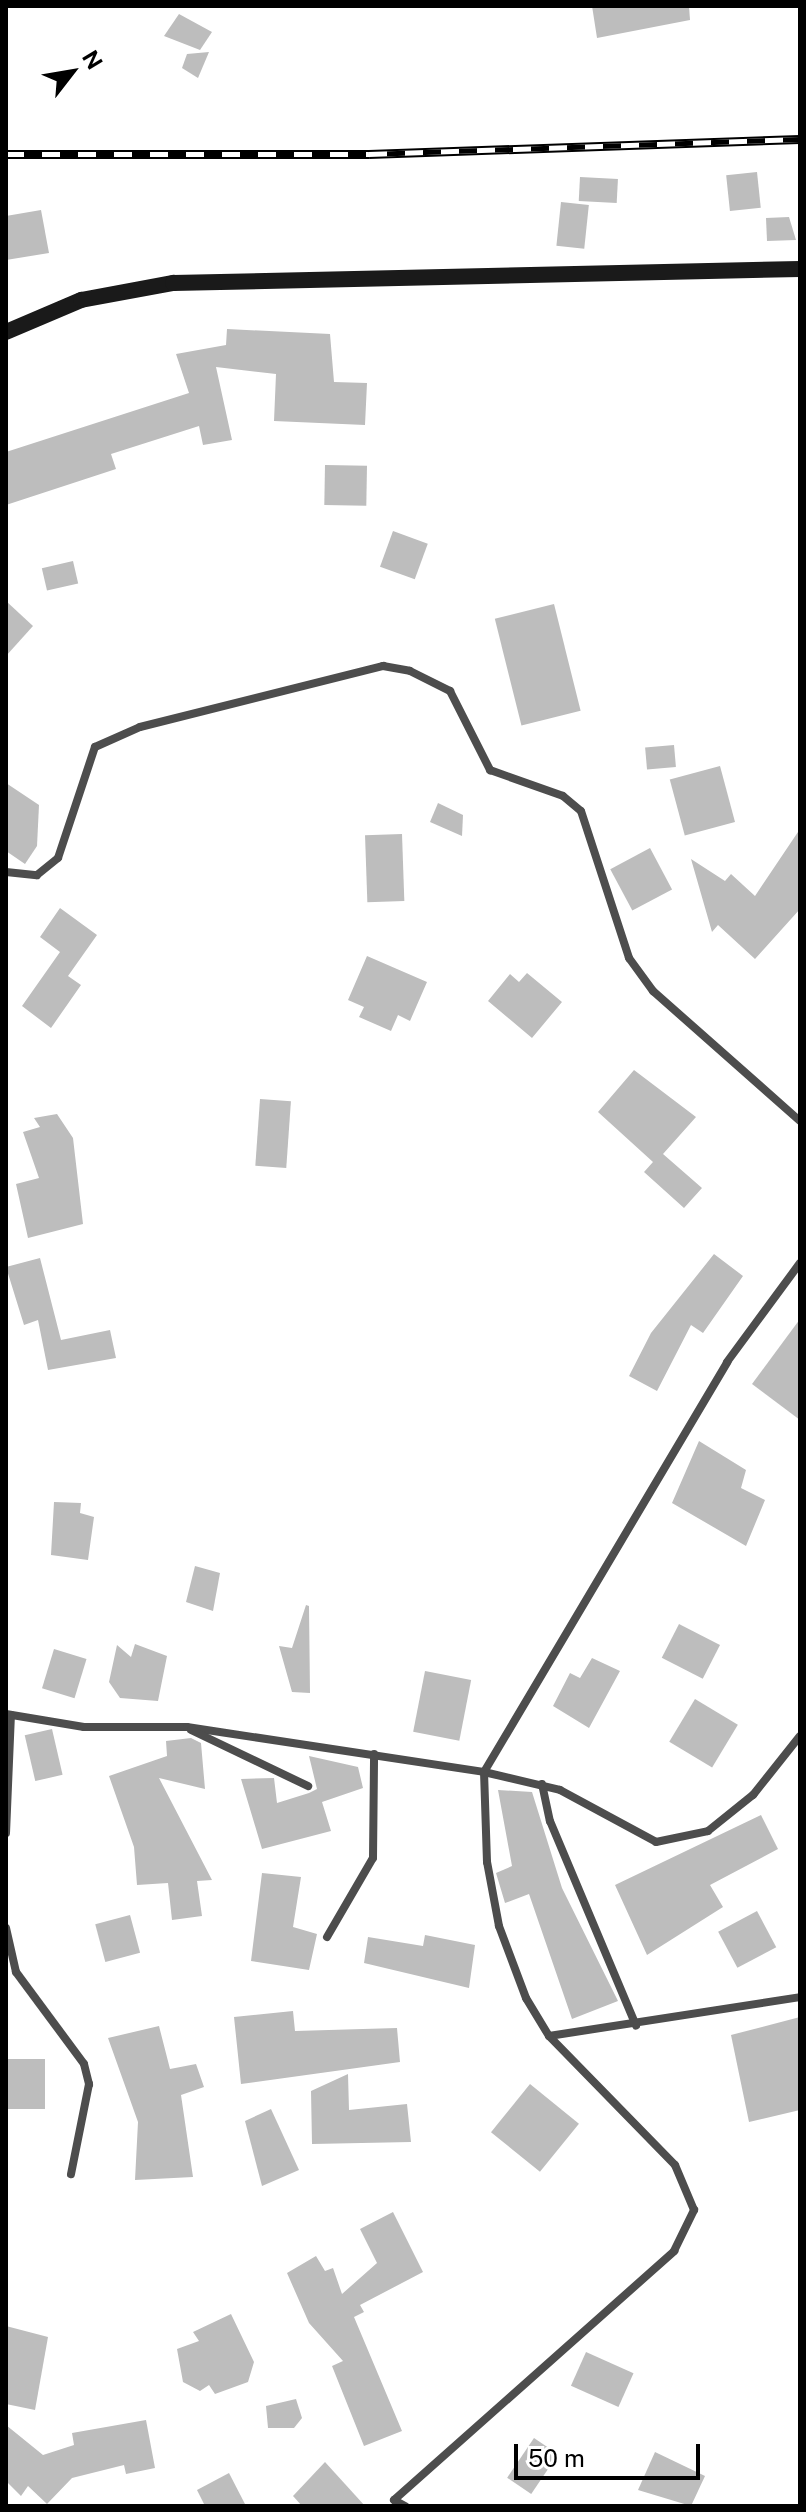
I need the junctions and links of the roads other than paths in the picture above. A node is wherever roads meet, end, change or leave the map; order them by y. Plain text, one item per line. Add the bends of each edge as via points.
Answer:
1 (800, 269) edge
2 (6, 332) edge
3 (6, 872) edge
4 (800, 1121) edge
5 (800, 1263) edge
6 (8, 1714) edge
7 (187, 1727) junction
8 (800, 1736) edge
9 (374, 1754) junction
10 (484, 1772) junction
11 (542, 1784) junction
12 (308, 1786) dead end
13 (6, 1833) edge
14 (6, 1928) edge
15 (327, 1937) dead end
16 (800, 1997) edge
17 (636, 2026) junction
18 (549, 2036) junction
19 (71, 2174) dead end
20 (395, 2503) edge
21 (405, 2506) edge

1 - 2 street via 173,283 81,300
3 - 4 street via 37,875 58,858 95,747 140,727 383,666 410,671 450,691 490,770 563,796 581,811 629,958 653,991
5 - 10 street via 727,1362
6 - 7 street via 84,1727
6 - 13 street
7 - 9 street
7 - 12 street
8 - 11 street via 753,1795 683,1842 656,1842
9 - 10 street
9 - 15 street via 373,1858
10 - 11 street
10 - 18 street via 482,1832 499,1926
11 - 17 street via 550,1821
14 - 19 street via 16,1972 74,2043 89,2084
16 - 17 street
17 - 18 street
18 - 20 street via 675,2165 694,2210 674,2251
20 - 21 street

